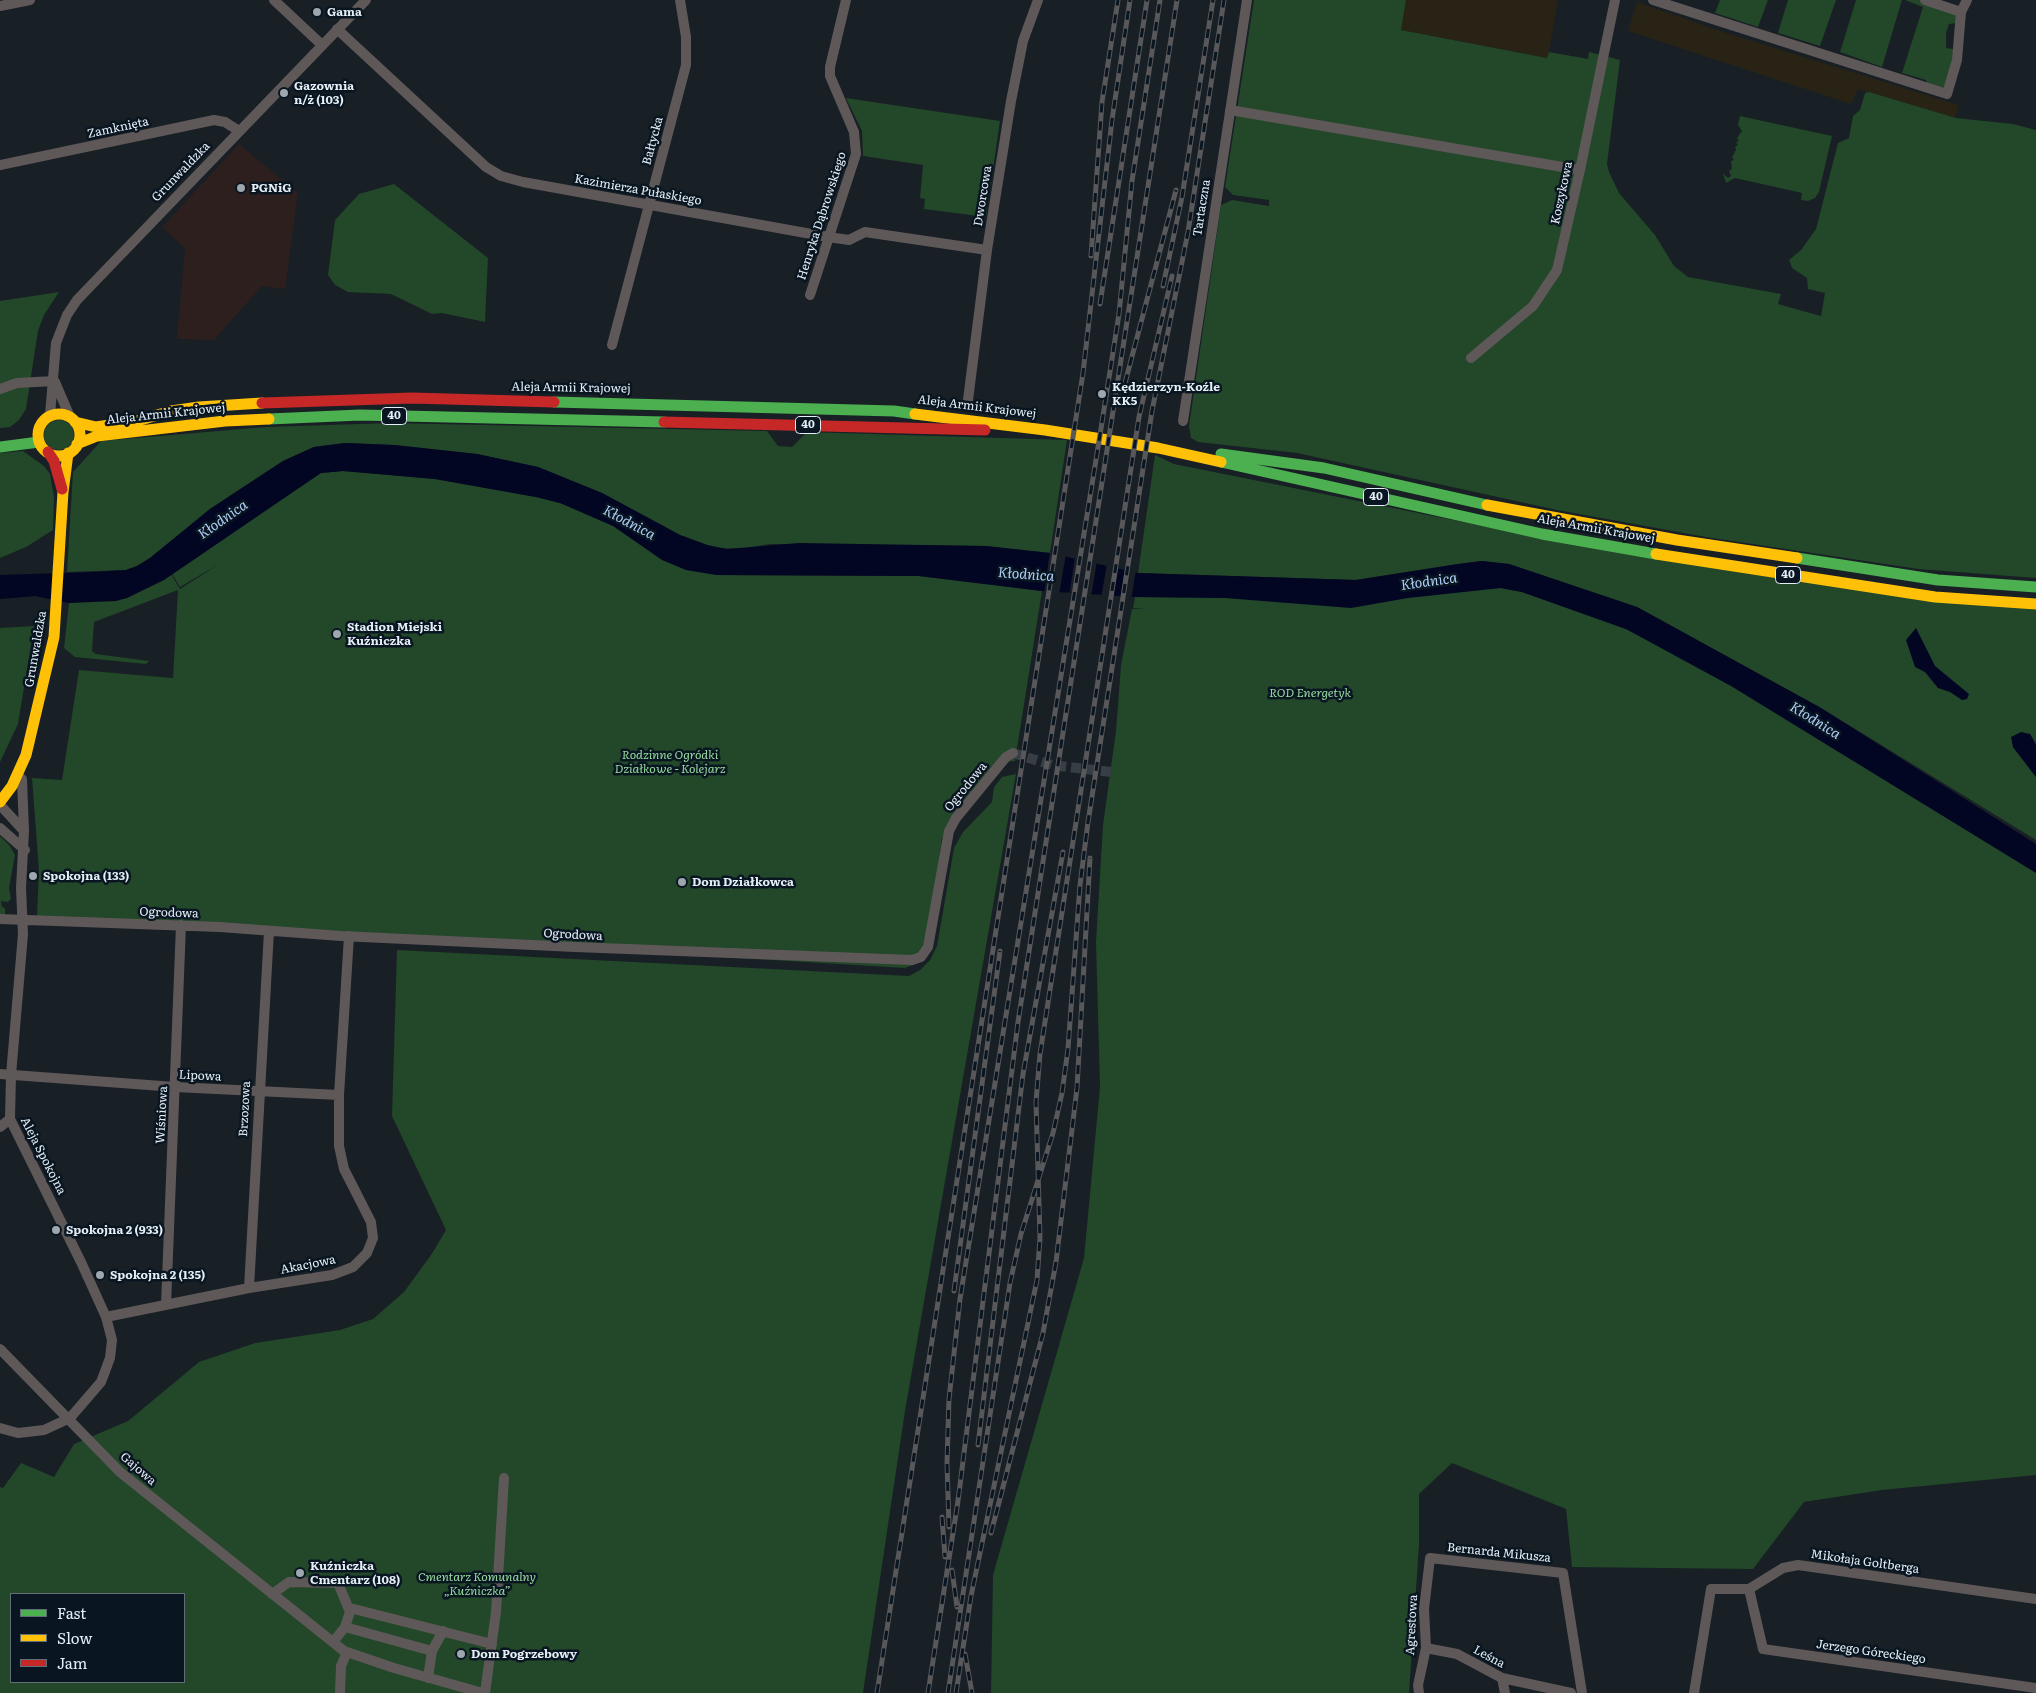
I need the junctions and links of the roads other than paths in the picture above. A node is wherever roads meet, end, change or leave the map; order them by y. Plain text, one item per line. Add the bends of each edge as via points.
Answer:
1 (30, 0) edge
2 (274, 0) edge
3 (366, 0) edge
4 (680, 0) edge
5 (846, 0) edge
6 (1038, 0) edge
7 (1247, 0) edge
8 (1615, 0) edge
9 (1653, 0) edge
10 (1925, 0) edge
11 (1967, 0) edge
12 (0, 6) edge
13 (1962, 12) junction
14 (336, 29) junction
15 (322, 45) junction
16 (1230, 110) junction
17 (239, 132) junction
18 (0, 165) edge
19 (1580, 170) junction
20 (649, 204) junction
21 (828, 237) junction
22 (987, 250) junction
23 (810, 295) dead end
24 (612, 345) dead end
25 (1471, 358) dead end
26 (54, 381) junction
27 (0, 390) edge
28 (968, 400) dead end
29 (50, 416) junction
30 (72, 419) junction
31 (1183, 421) dead end
32 (1068, 434) junction
33 (39, 436) junction
34 (0, 437) edge
35 (77, 444) junction
36 (0, 447) edge
37 (1158, 448) junction
38 (48, 452) junction
39 (68, 453) junction
40 (63, 492) junction
41 (2036, 587) edge
42 (2036, 604) edge
43 (1009, 755) dead end
44 (17, 776) junction
45 (0, 803) edge
46 (0, 828) edge
47 (24, 831) junction
48 (24, 850) junction
49 (0, 918) edge
50 (22, 919) junction
51 (181, 926) junction
52 (269, 932) junction
53 (349, 936) junction
54 (5, 1075) edge
55 (175, 1087) junction
56 (259, 1092) junction
57 (339, 1095) junction
58 (10, 1119) junction
59 (0, 1127) edge
60 (249, 1288) junction
61 (166, 1305) junction
62 (106, 1317) junction
63 (0, 1349) edge
64 (70, 1418) junction
65 (0, 1428) edge
66 (504, 1478) dead end
67 (1430, 1558) joint
68 (1749, 1590) junction
69 (272, 1594) junction
70 (2036, 1599) edge
71 (350, 1608) junction
72 (345, 1628) junction
73 (443, 1631) junction
74 (333, 1642) junction
75 (492, 1644) junction
76 (1426, 1648) junction
77 (432, 1651) junction
78 (347, 1652) junction
79 (428, 1678) junction
80 (1502, 1678) junction
81 (2036, 1688) edge
82 (340, 1693) edge
83 (484, 1693) edge
84 (1419, 1693) edge
85 (1506, 1693) edge
86 (1571, 1693) edge
87 (1582, 1693) edge
88 (1694, 1693) edge

1 - 12 street
2 - 15 street
3 - 14 street, Grunwaldzka
4 - 20 street, Bałtycka via 686,37 686,64
5 - 21 street, Henryka Dąbrowskiego via 830,76 854,132 856,154
6 - 22 street, Dworcowa via 1023,41
7 - 16 street, Tartaczna
8 - 19 street, Koszykowa
9 - 13 street via 1947,94 1957,60
10 - 13 street
11 - 13 street
14 - 15 street, Grunwaldzka
14 - 20 street, Kazimierza Pułaskiego via 493,172 523,182
15 - 17 street, Grunwaldzka
16 - 19 street
16 - 31 street, Tartaczna
17 - 18 street, Zamknięta via 225,122 214,120
17 - 26 street, Grunwaldzka via 77,300 56,343
19 - 25 street, Koszykowa via 1557,270 1532,306
20 - 21 street, Kazimierza Pułaskiego
20 - 24 street, Bałtycka
21 - 22 street, Kazimierza Pułaskiego via 849,240 865,232
21 - 23 street, Henryka Dąbrowskiego
22 - 28 street, Dworcowa
26 - 27 street via 18,383
26 - 29 street, Grunwaldzka
26 - 30 street, Grunwaldzka
29 - 30 main road, Aleja Armii Krajowej / 40 via 63,414
29 - 33 main road via 44,419
30 - 32 main road, Aleja Armii Krajowej / 40 via 96,427 172,411 232,404 412,398 894,411
30 - 35 main road via 79,432
32 - 35 main road, Aleja Armii Krajowej / 40 via 715,422 360,415 225,421 97,436
32 - 37 main road, Aleja Armii Krajowej / 40
33 - 34 main road
33 - 36 main road
33 - 38 main road
35 - 39 main road, Aleja Armii Krajowej / 40
37 - 41 main road, Aleja Armii Krajowej / 40 via 1324,468 1611,530 1798,560 1938,580
37 - 42 main road, Aleja Armii Krajowej / 40 via 1607,546 1860,587 1935,597
38 - 39 main road via 54,455
38 - 40 main road, Grunwaldzka
39 - 40 main road, Grunwaldzka
40 - 44 main road, Grunwaldzka via 56,624 32,732
43 - 53 street, Ogrodowa via 956,818 949,831 928,947 912,960
44 - 45 main road, Grunwaldzka
44 - 47 street, Aleja Spokojna via 22,779
45 - 47 street
46 - 48 street
47 - 48 street, Aleja Spokojna
48 - 50 street, Aleja Spokojna
49 - 50 street, Ogrodowa
50 - 51 street, Ogrodowa
50 - 54 street, Aleja Spokojna via 23,934
51 - 52 street, Ogrodowa
51 - 55 street, Wiśniowa
52 - 53 street, Ogrodowa
52 - 56 street, Brzozowa
53 - 57 street, Akacjowa
54 - 55 street, Lipowa
54 - 58 street, Aleja Spokojna
55 - 56 street, Lipowa
55 - 61 street, Wiśniowa
56 - 57 street, Lipowa
56 - 60 street, Brzozowa
57 - 60 street, Akacjowa via 339,1146 344,1169 371,1222 373,1238 367,1253 353,1267 332,1275
58 - 59 street
58 - 62 street, Aleja Spokojna
60 - 61 street, Akacjowa
61 - 62 street, Akacjowa
62 - 64 street, Aleja Spokojna via 112,1340 107,1370 101,1382
63 - 64 street, Gajowa
64 - 65 street via 44,1430 18,1433
64 - 69 street, Gajowa via 120,1472
66 - 75 street
67 - 76 street, Agrestowa via 1424,1609
67 - 87 street, Bernarda Mikusza via 1563,1573
68 - 70 street, Mikołaja Goltberga via 1783,1568 1798,1565
68 - 81 street, Jerzego Góreckiego via 1763,1649
68 - 88 street via 1711,1589
69 - 71 street via 289,1582 338,1582
69 - 74 street, Gajowa
71 - 72 street
71 - 73 street
72 - 74 street
72 - 77 street
73 - 75 street
73 - 77 street
74 - 78 street, Gajowa
75 - 83 street
76 - 80 street, Leśna via 1456,1654
76 - 84 street, Agrestowa
77 - 79 street
78 - 79 street, Gajowa
78 - 82 street via 341,1666
79 - 83 street, Gajowa
80 - 85 street
80 - 86 street, Leśna

